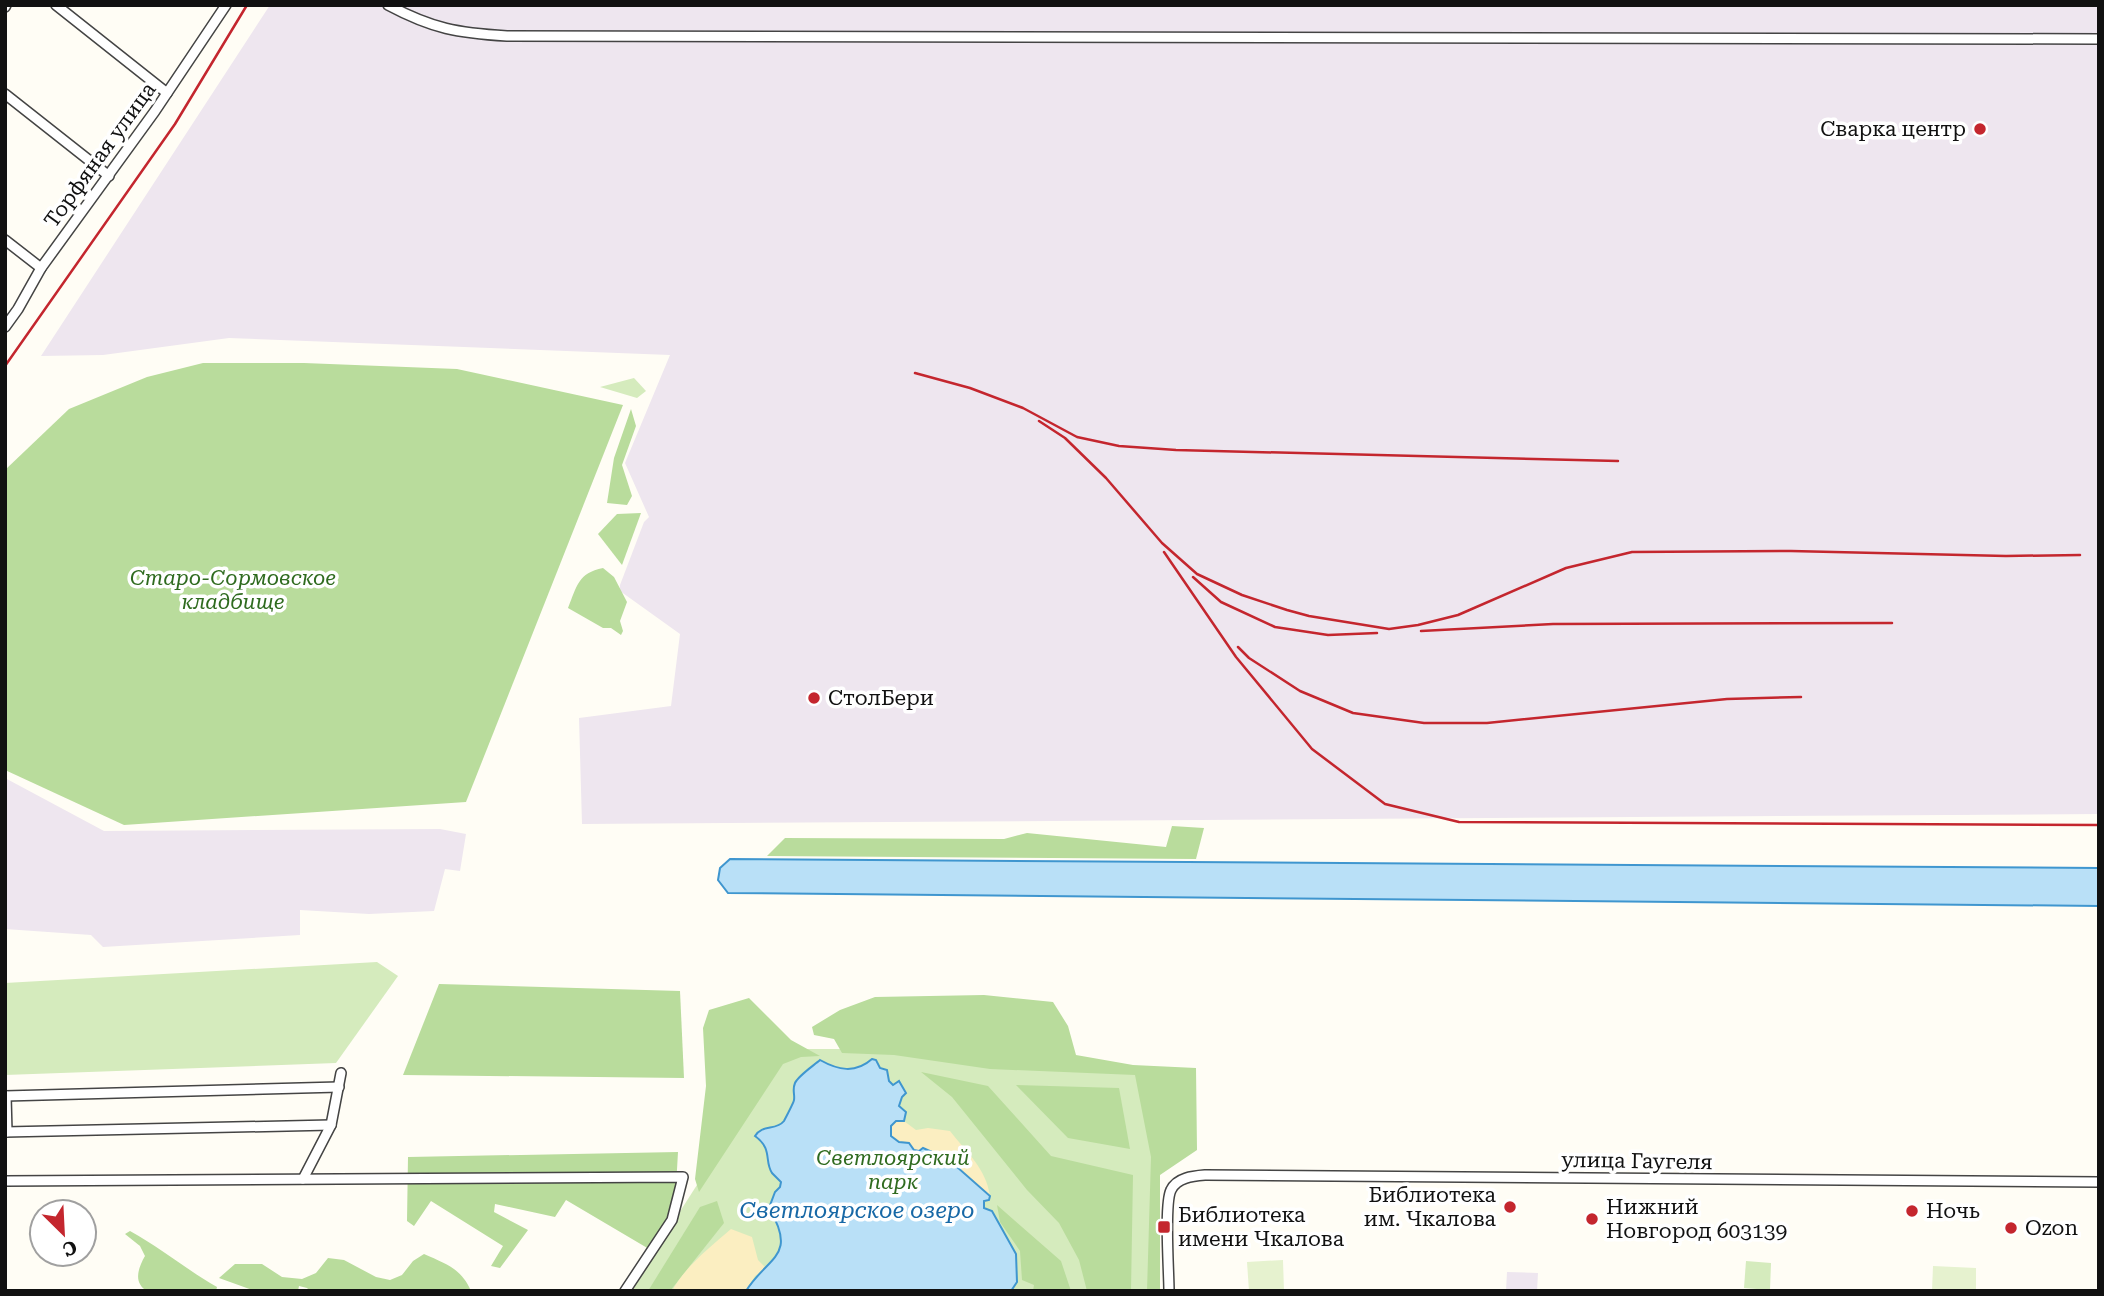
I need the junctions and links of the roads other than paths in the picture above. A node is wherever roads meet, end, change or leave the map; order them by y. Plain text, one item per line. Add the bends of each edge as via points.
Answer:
1 (56, 5) edge
2 (226, 5) edge
3 (388, 5) edge
4 (2099, 39) edge
5 (167, 93) junction
6 (5, 94) edge
7 (108, 176) junction
8 (5, 240) edge
9 (41, 268) junction
10 (5, 327) edge
11 (341, 1073) dead end
12 (339, 1087) junction
13 (6, 1096) edge
14 (331, 1125) junction
15 (6, 1132) edge
16 (303, 1179) junction
17 (5, 1181) edge
18 (2099, 1182) edge
19 (625, 1291) edge
20 (1169, 1291) edge

1 - 5 street
2 - 5 street, Торфяная улица
3 - 4 street via 431,26 507,36
5 - 7 street, Торфяная улица
6 - 7 street
7 - 9 street, Торфяная улица
8 - 9 street
9 - 10 street, Торфяная улица
11 - 12 street
12 - 13 street
12 - 14 street
13 - 15 street
14 - 15 street
14 - 16 street
16 - 17 street
16 - 19 street via 683,1177 672,1220
18 - 20 street, улица Гаугеля via 1188,1177 1171,1190 1168,1204

